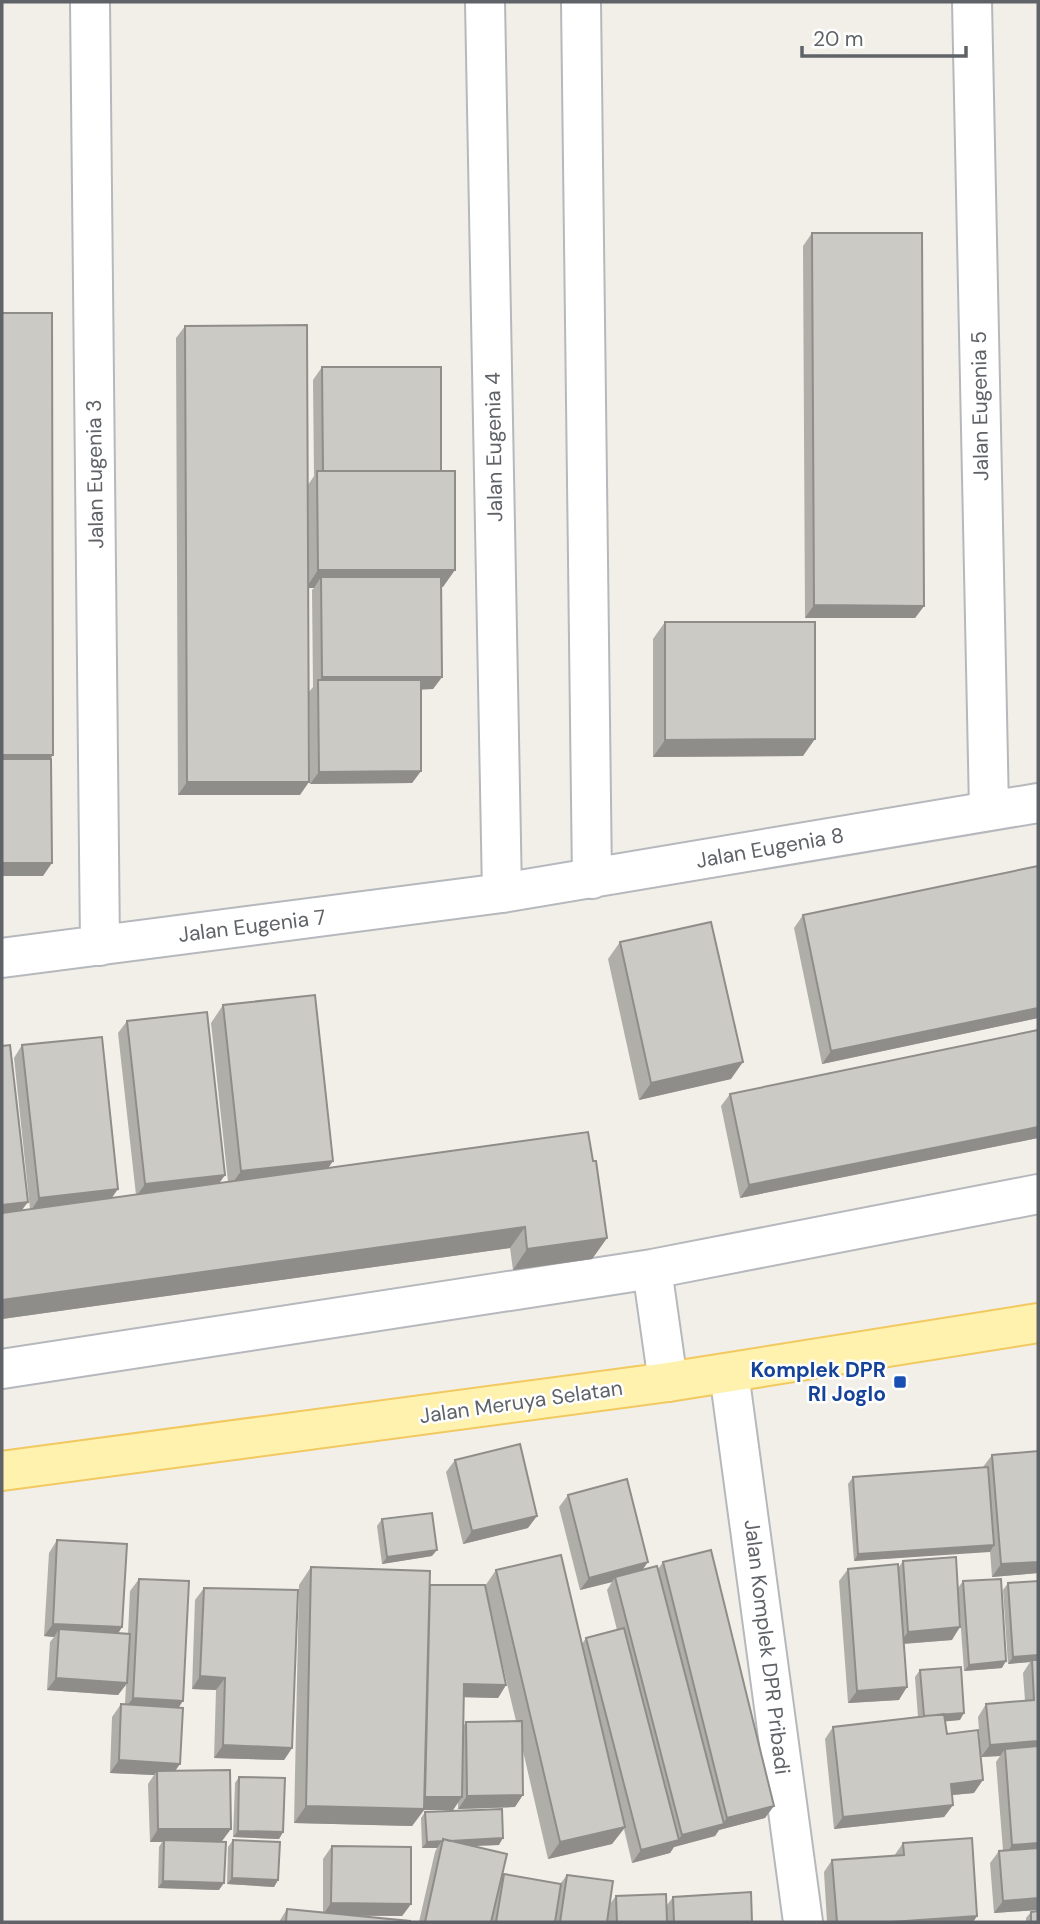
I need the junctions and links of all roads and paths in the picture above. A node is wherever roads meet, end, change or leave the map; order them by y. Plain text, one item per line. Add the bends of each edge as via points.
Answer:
1 (90, 2) edge
2 (485, 2) edge
3 (581, 2) edge
4 (972, 2) edge
5 (1038, 803) edge
6 (989, 809) junction
7 (592, 879) junction
8 (502, 893) junction
9 (100, 946) junction
10 (2, 958) edge
11 (1038, 1194) edge
12 (652, 1269) junction
13 (1038, 1323) edge
14 (2, 1369) edge
15 (729, 1373) junction
16 (668, 1382) junction
17 (2, 1471) edge
18 (803, 1922) edge

1 - 9 street, Jalan Eugenia 3
2 - 8 street, Jalan Eugenia 4
3 - 7 street
4 - 6 street, Jalan Eugenia 5
5 - 6 street, Jalan Eugenia 8
6 - 7 street, Jalan Eugenia 8
7 - 8 street, Jalan Eugenia 8
8 - 9 street, Jalan Eugenia 7
9 - 10 street, Jalan Eugenia 7
11 - 12 street
12 - 14 street
12 - 16 street
13 - 15 main road, Jalan Meruya Selatan
15 - 16 main road, Jalan Meruya Selatan
15 - 18 street, Jalan Komplek DPR Pribadi
16 - 17 main road, Jalan Meruya Selatan

